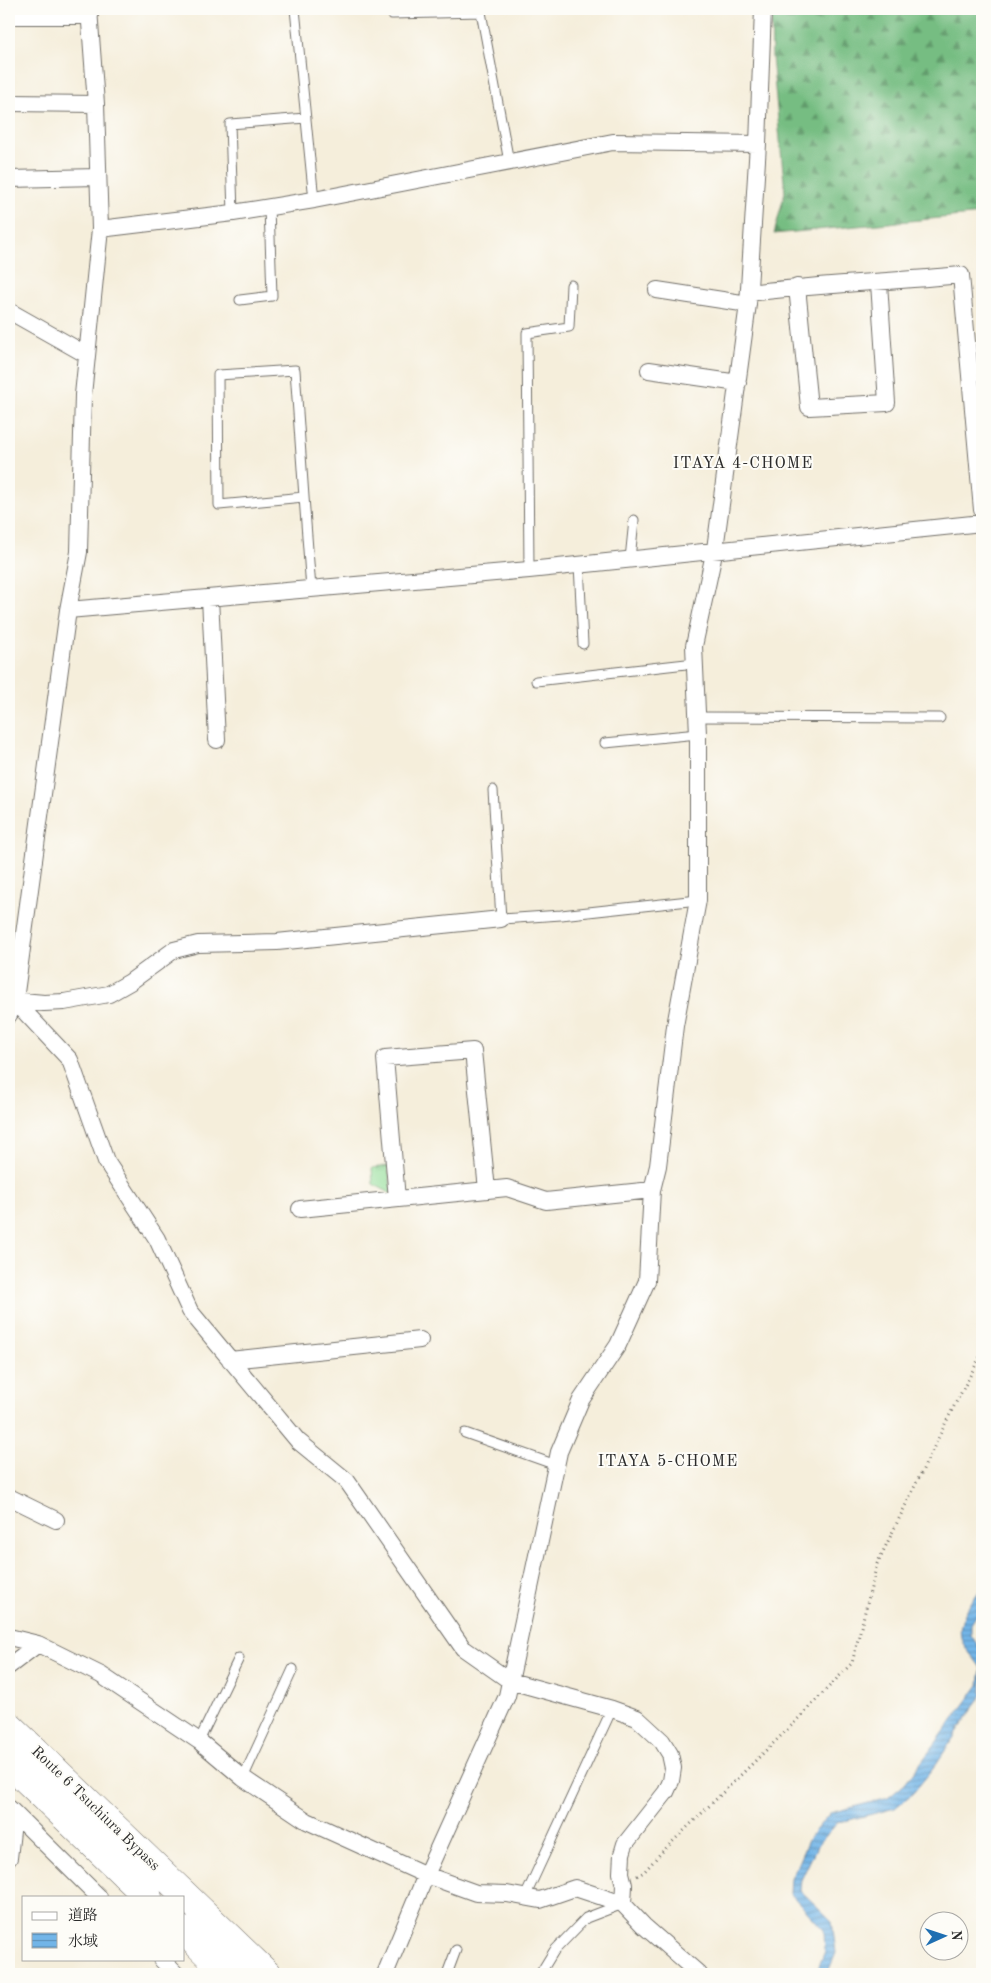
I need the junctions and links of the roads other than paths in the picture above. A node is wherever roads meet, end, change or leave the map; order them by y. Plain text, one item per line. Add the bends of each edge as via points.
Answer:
1 (295, 9) edge
2 (763, 9) edge
3 (90, 12) edge
4 (392, 14) dead end
5 (9, 16) edge
6 (9, 103) edge
7 (96, 104) junction
8 (306, 118) junction
9 (758, 144) junction
10 (509, 162) junction
11 (98, 177) junction
12 (9, 179) edge
13 (314, 200) junction
14 (268, 207) junction
15 (233, 214) junction
16 (100, 230) junction
17 (880, 283) junction
18 (570, 284) dead end
19 (797, 287) junction
20 (656, 290) dead end
21 (748, 299) junction
22 (240, 300) dead end
23 (9, 311) edge
24 (87, 355) junction
25 (649, 370) dead end
26 (738, 383) junction
27 (304, 497) junction
28 (982, 510) edge
29 (634, 520) dead end
30 (982, 524) edge
31 (715, 550) junction
32 (630, 559) junction
33 (579, 564) junction
34 (529, 570) junction
35 (311, 589) junction
36 (210, 598) junction
37 (68, 610) junction
38 (583, 644) dead end
39 (695, 663) junction
40 (536, 682) dead end
41 (697, 717) junction
42 (940, 718) dead end
43 (698, 734) junction
44 (217, 740) dead end
45 (605, 743) dead end
46 (493, 790) dead end
47 (698, 900) junction
48 (501, 919) junction
49 (10, 1002) edge
50 (488, 1190) junction
51 (652, 1190) junction
52 (397, 1199) junction
53 (300, 1208) dead end
54 (420, 1340) dead end
55 (230, 1360) junction
56 (464, 1434) dead end
57 (556, 1465) junction
58 (9, 1497) edge
59 (56, 1520) dead end
60 (9, 1637) edge
61 (38, 1644) junction
62 (240, 1658) dead end
63 (9, 1666) edge
64 (293, 1669) dead end
65 (510, 1681) junction
66 (612, 1709) junction
67 (9, 1726) edge
68 (199, 1741) junction
69 (9, 1763) edge
70 (244, 1778) junction
71 (12, 1810) edge
72 (9, 1858) edge
73 (426, 1875) junction
74 (97, 1896) edge
75 (147, 1896) edge
76 (525, 1897) junction
77 (623, 1904) junction
78 (185, 1933) edge
79 (456, 1950) dead end
80 (162, 1960) edge
81 (176, 1974) edge
82 (228, 1974) edge
83 (267, 1974) edge
84 (385, 1974) edge
85 (447, 1974) edge
86 (540, 1974) edge
87 (699, 1974) edge

1 - 8 lane
2 - 9 street
3 - 5 street
3 - 7 street
4 - 10 lane via 481,12
6 - 7 street
7 - 11 street
8 - 13 lane
8 - 15 lane via 230,124
9 - 10 street via 613,142
9 - 21 street
10 - 13 street
11 - 12 street
11 - 16 street
13 - 14 street
14 - 15 street
14 - 22 lane via 272,296
15 - 16 street
16 - 24 street
17 - 19 street
17 - 19 street via 887,403 808,407
17 - 28 street via 961,275
18 - 34 lane via 569,327 527,333
19 - 21 street
20 - 21 street
21 - 26 street
23 - 24 street
24 - 37 street via 79,552
25 - 26 street
26 - 31 street
27 - 27 lane via 294,370 218,375 219,504
27 - 35 lane
29 - 32 lane
30 - 31 street
31 - 32 street
31 - 39 street via 694,646
32 - 33 street
33 - 34 street
33 - 38 lane
34 - 35 street
35 - 36 street
36 - 37 street
36 - 44 street
37 - 49 street
39 - 40 lane
39 - 41 street
41 - 42 lane
41 - 43 street
43 - 45 lane
43 - 47 street
46 - 48 lane
47 - 48 lane
47 - 51 street via 675,1026 658,1166
48 - 49 street via 276,942 198,944 174,950 109,994 64,1002
49 - 55 street via 70,1060 106,1161 157,1239 190,1311
50 - 51 street via 507,1188 546,1201
50 - 52 street
50 - 52 street via 473,1051 385,1058
51 - 57 street via 647,1281 618,1345 581,1400
52 - 53 street
54 - 55 street
55 - 65 street via 298,1441 347,1481 463,1648
56 - 57 lane
57 - 65 street
58 - 59 street
60 - 61 street
61 - 63 street
61 - 68 street via 101,1675
62 - 68 lane
64 - 70 lane
65 - 66 street
65 - 73 street via 507,1696
66 - 76 lane
66 - 77 street via 637,1718 662,1741 670,1754 673,1768 666,1792 625,1844 621,1873
67 - 83 highway, Route 6 Tsuchiura Bypass
68 - 70 street
69 - 75 highway, Route 6 Tsuchiura Bypass
70 - 73 street via 307,1821
71 - 72 street
71 - 74 street
73 - 76 street via 476,1893
73 - 84 street
76 - 77 street via 540,1900 575,1888
77 - 86 lane via 586,1918 554,1951
77 - 87 street
78 - 82 highway
79 - 85 lane
80 - 81 street

